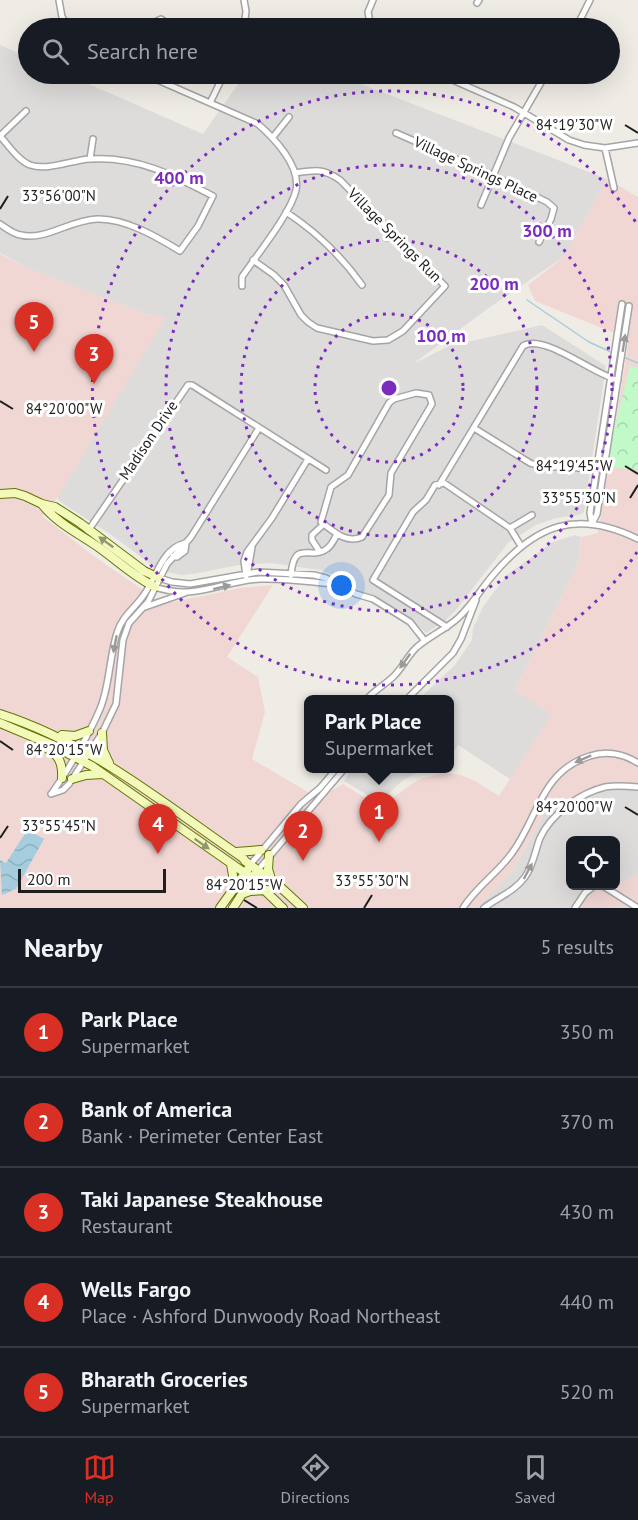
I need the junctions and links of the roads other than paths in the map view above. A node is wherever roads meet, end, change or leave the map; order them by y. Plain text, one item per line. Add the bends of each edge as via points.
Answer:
1 (59, 0) edge
2 (244, 0) edge
3 (372, 0) edge
4 (590, 0) edge
5 (63, 18) edge
6 (245, 18) edge
7 (369, 18) edge
8 (581, 18) edge
9 (167, 84) edge
10 (219, 84) edge
11 (462, 84) edge
12 (540, 84) edge
13 (210, 103) junction
14 (26, 111) dead end
15 (521, 113) junction
16 (289, 117) dead end
17 (396, 133) dead end
18 (0, 136) edge
19 (273, 137) junction
20 (93, 139) dead end
21 (638, 143) edge
22 (605, 148) junction
23 (90, 159) junction
24 (295, 173) junction
25 (492, 175) junction
26 (614, 188) dead end
27 (481, 205) dead end
28 (286, 212) junction
29 (0, 224) edge
30 (539, 242) dead end
31 (254, 260) junction
32 (362, 285) dead end
33 (243, 286) dead end
34 (622, 304) dead end
35 (630, 306) dead end
36 (610, 378) junction
37 (618, 380) junction
38 (259, 428) junction
39 (474, 428) junction
40 (308, 459) junction
41 (600, 469) junction
42 (326, 470) dead end
43 (439, 484) junction
44 (0, 494) edge
45 (42, 504) junction
46 (532, 515) dead end
47 (324, 524) junction
48 (592, 524) junction
49 (510, 528) junction
50 (89, 530) junction
51 (337, 534) junction
52 (84, 537) junction
53 (638, 539) edge
54 (186, 543) junction
55 (521, 546) junction
56 (321, 552) junction
57 (247, 573) junction
58 (292, 573) junction
59 (291, 580) junction
60 (155, 581) junction
61 (247, 581) junction
62 (339, 585) junction
63 (187, 592) junction
64 (478, 595) junction
65 (141, 609) junction
66 (447, 627) junction
67 (425, 641) junction
68 (371, 695) edge
69 (409, 695) edge
70 (0, 714) edge
71 (0, 723) edge
72 (89, 731) junction
73 (102, 733) junction
74 (30, 735) junction
75 (80, 748) junction
76 (88, 754) junction
77 (74, 756) junction
78 (83, 761) junction
79 (638, 763) edge
80 (112, 766) junction
81 (336, 773) edge
82 (339, 773) edge
83 (102, 774) junction
84 (62, 778) junction
85 (72, 779) junction
86 (638, 787) edge
87 (297, 809) junction
88 (291, 831) junction
89 (261, 850) junction
90 (233, 851) junction
91 (269, 855) junction
92 (231, 864) junction
93 (250, 865) junction
94 (258, 870) junction
95 (245, 873) junction
96 (252, 878) junction
97 (271, 879) junction
98 (235, 887) junction
99 (267, 890) junction
100 (588, 890) edge
101 (611, 890) edge
102 (241, 895) junction
103 (220, 908) edge
104 (233, 908) edge
105 (283, 908) edge
106 (303, 908) edge
107 (463, 908) edge
108 (484, 908) edge
109 (575, 908) edge
110 (638, 908) edge

1 - 5 street
2 - 6 street
3 - 7 street
4 - 8 street
9 - 13 street
10 - 13 street
11 - 15 street
12 - 15 street
13 - 19 street via 258,124
14 - 18 street
15 - 22 street via 569,140
15 - 25 street
16 - 19 street
17 - 25 street, Village Springs Place
18 - 23 street via 29,164
19 - 24 street
20 - 23 street
21 - 22 street
22 - 26 street
23 - 29 street via 139,163 213,196 180,251 126,224 100,219 80,221 33,237 18,235
24 - 28 street via 296,189
24 - 31 street, Village Springs Run via 328,171 446,286 403,331 388,340 373,341 317,328 308,322 284,285
25 - 27 street
25 - 30 street, Village Springs Place via 554,208
28 - 31 street
28 - 32 street via 318,237
31 - 33 street via 242,277
34 - 36 street
37 -> 35 street
36 - 37 street
36 - 39 street via 574,357 527,343
36 - 41 street
37 - 41 street
38 - 40 street, Madison Drive
38 - 50 street, Madison Drive via 188,385
38 - 54 street
39 - 41 street via 539,466
39 - 43 street
40 - 42 street, Madison Drive
40 - 57 street via 245,556
41 - 48 street via 597,514
43 - 49 street via 444,483
43 - 66 street via 413,512 373,580
44 - 45 main road via 25,496
45 - 50 main road via 55,507
45 - 52 main road via 50,515
46 - 49 street
47 - 51 street
47 - 51 street via 321,522 331,487 348,475 389,403 416,393 429,395 431,407 391,473 389,495 364,536 353,540
47 - 56 street via 312,535
48 - 53 street
48 - 55 street via 553,527
49 - 55 street
50 - 52 street, Madison Drive
60 -> 50 main road
51 - 56 street
52 - 60 main road
54 - 60 street
54 - 60 street via 168,552
55 - 64 street
56 - 58 street via 299,555
57 - 58 street
57 - 60 street via 193,583
57 - 61 street
58 - 59 street
58 - 62 street via 322,577
59 - 61 street
59 - 62 street
60 - 63 street via 171,591
60 - 65 street via 148,602
60 -> 72 street via 121,623 106,691
63 -> 61 street
62 - 67 street via 408,620
63 - 65 street
64 - 66 street
64 - 69 street via 456,649
65 - 73 street via 125,633 117,699
66 - 67 street
67 -> 68 street
70 - 72 main road via 16,715 66,736
70 - 75 main road
71 - 74 main road
72 - 75 street
73 - 76 street
73 - 80 main road via 103,750
74 - 77 main road
74 - 84 main road via 56,755 62,764
75 - 76 main road
75 - 77 street
76 - 78 street
76 - 80 main road
77 - 78 main road
77 - 84 street
78 - 83 main road
78 - 85 street
79 -> 107 street via 624,756 601,753 564,769 541,797 510,856
80 - 90 main road
81 - 87 street
82 - 88 street
83 - 85 main road
83 -> 92 main road
84 - 85 street via 51,794 63,790
108 -> 86 street via 519,884 527,874 541,837 567,806 607,787
87 - 88 street via 297,821
87 - 89 street
88 - 91 street
89 - 90 main road
89 - 93 street
90 - 93 main road
91 - 94 street
91 - 97 main road
92 - 95 main road
92 - 98 main road
93 - 94 main road
93 - 95 main road
94 - 96 main road
94 - 97 main road
95 - 96 main road
95 - 98 main road
96 - 99 main road
96 - 102 main road
97 - 106 main road
98 - 103 main road
99 - 102 main road
99 - 105 main road
100 - 109 street
101 - 110 street
102 - 104 main road

